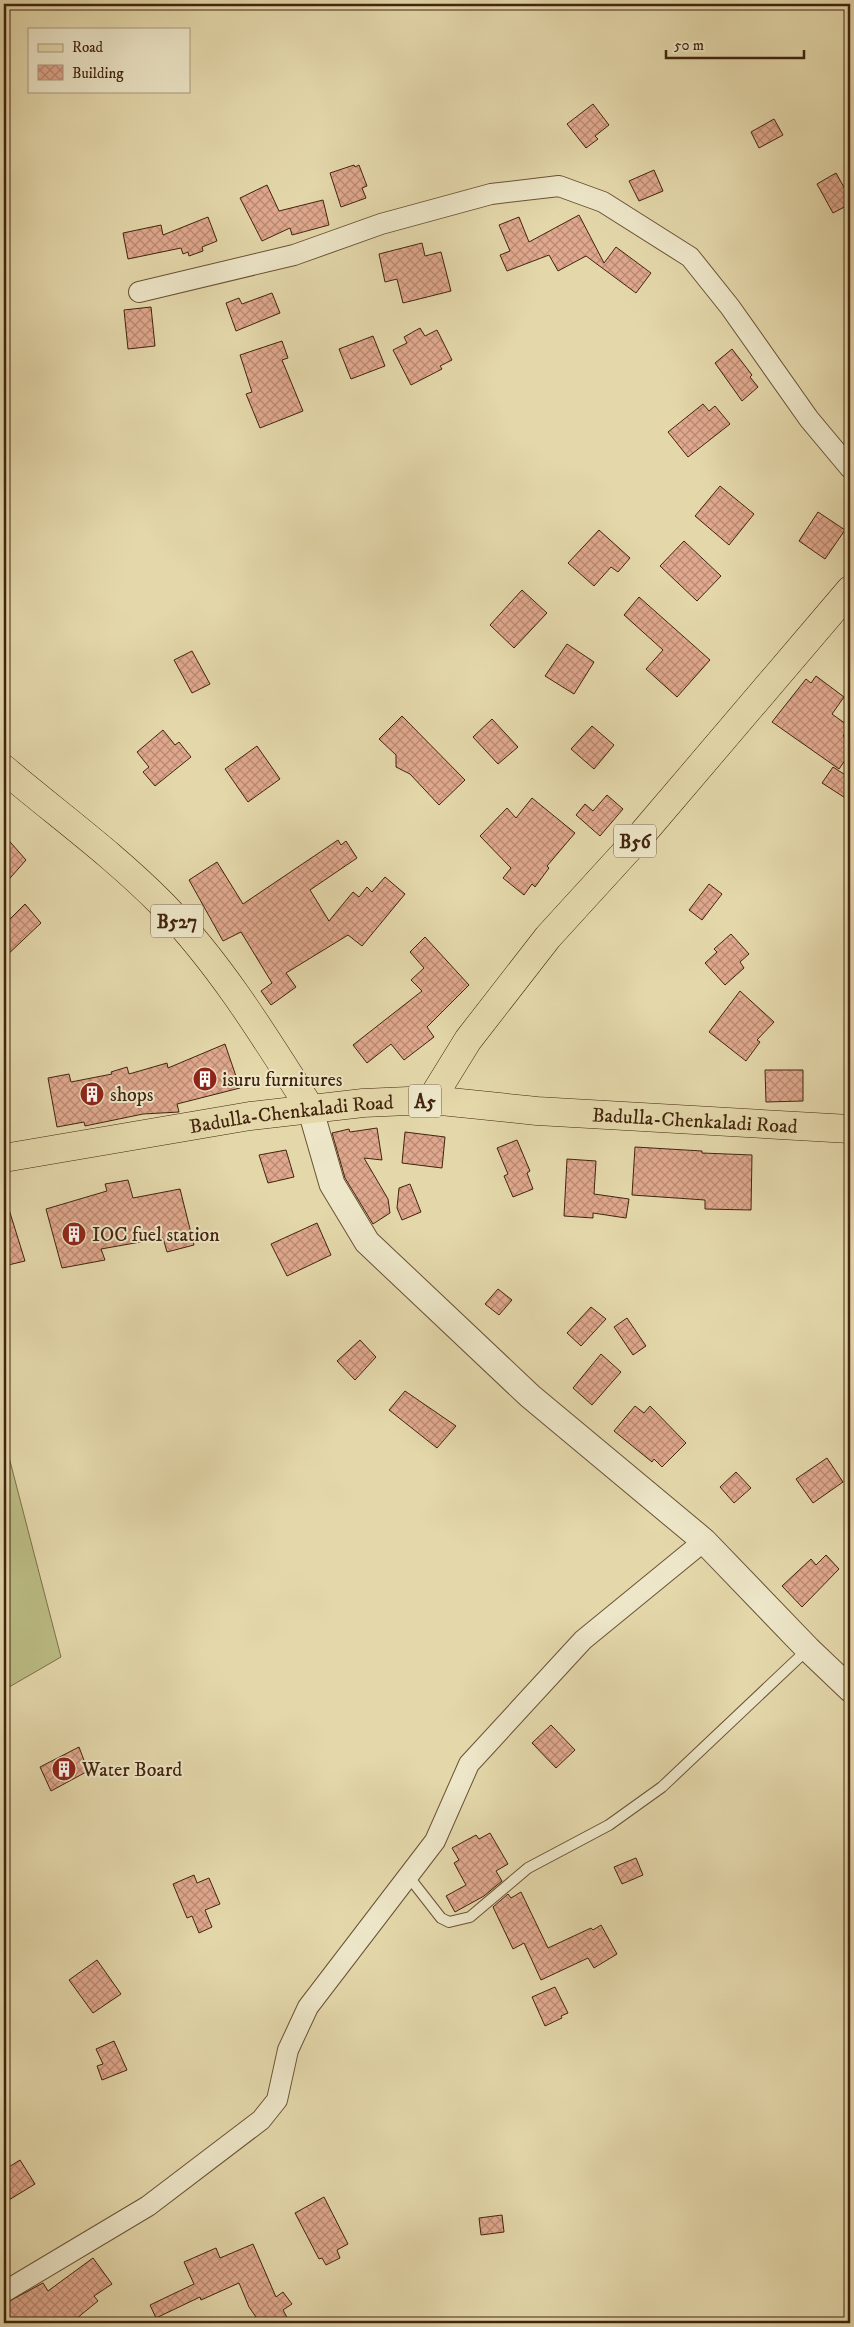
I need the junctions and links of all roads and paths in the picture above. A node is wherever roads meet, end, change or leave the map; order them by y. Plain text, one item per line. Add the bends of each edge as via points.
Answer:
1 (139, 292) dead end
2 (850, 468) edge
3 (850, 590) edge
4 (4, 769) edge
5 (431, 1100) junction
6 (310, 1108) junction
7 (850, 1129) edge
8 (4, 1158) edge
9 (704, 1541) junction
10 (808, 1649) junction
11 (850, 1689) edge
12 (409, 1877) junction
13 (4, 2292) edge

1 - 2 street via 294,255 381,224 490,194 559,186 603,202 690,257 730,307 809,419
3 - 5 main road, B56 via 642,833 548,937 468,1040
4 - 6 main road, B527 via 163,905 223,977
5 - 6 main road, Badulla-Chenkaladi Road / A5
5 - 7 main road, Badulla-Chenkaladi Road / A5 via 537,1111
6 - 8 main road, Badulla-Chenkaladi Road / A5
6 - 9 street via 332,1184 367,1242 530,1396
9 - 10 street
9 - 12 street via 583,1640 489,1740 470,1764 435,1841
10 - 11 street
10 - 12 lane via 662,1787 610,1825 528,1868 470,1917 449,1922 441,1918
12 - 13 street via 308,2007 288,2050 277,2100 261,2120 148,2206

